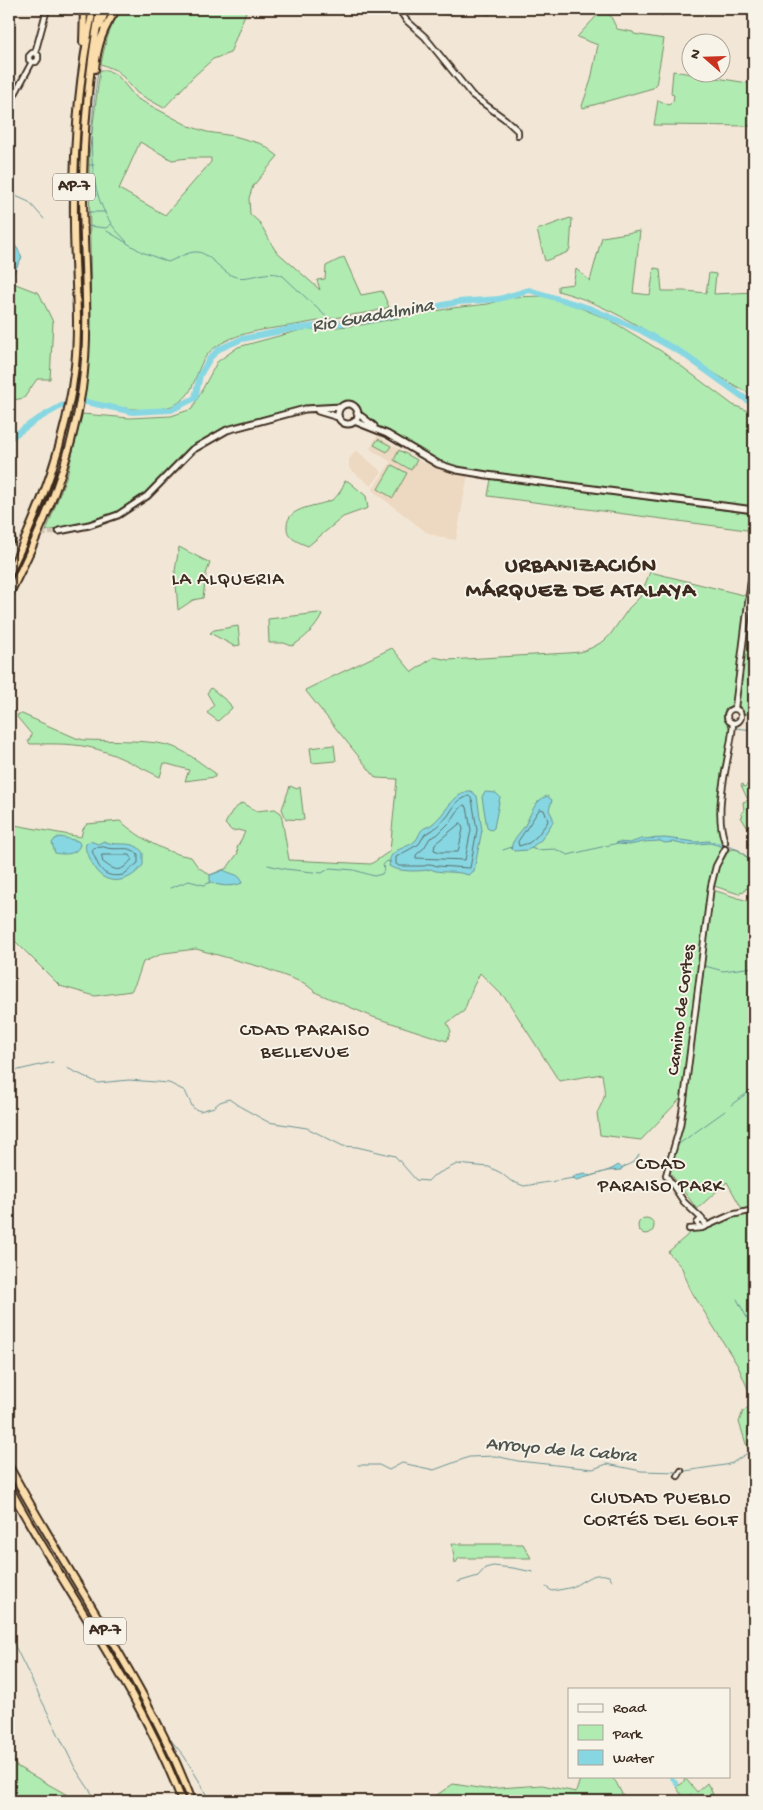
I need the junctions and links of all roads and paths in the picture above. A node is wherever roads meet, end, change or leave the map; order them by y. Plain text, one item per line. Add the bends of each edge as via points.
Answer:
1 (47, 9) edge
2 (84, 9) edge
3 (95, 9) edge
4 (106, 9) edge
5 (117, 9) edge
6 (399, 9) edge
7 (81, 72) junction
8 (90, 76) junction
9 (9, 105) edge
10 (518, 135) dead end
11 (85, 140) junction
12 (341, 407) junction
13 (295, 411) junction
14 (357, 413) junction
15 (338, 417) junction
16 (354, 421) junction
17 (380, 431) junction
18 (754, 510) edge
19 (59, 531) tunnel mouth
20 (754, 556) edge
21 (9, 574) edge
22 (9, 595) edge
23 (735, 708) junction
24 (733, 724) junction
25 (726, 842) dead end
26 (724, 849) dead end
27 (754, 1210) edge
28 (9, 1466) edge
29 (681, 1471) dead end
30 (678, 1476) dead end
31 (9, 1487) edge
32 (182, 1801) edge
33 (192, 1801) edge

1 - 9 street via 36,53 38,59 32,62
2 - 7 highway
3 - 7 highway, AP-7
3 - 8 highway, AP-7
4 - 8 highway
5 - 11 highway via 99,43
6 - 10 street via 472,95 505,119 518,131
7 - 21 highway, AP-7 via 74,164 75,366 55,464
8 - 11 highway, AP-7
11 - 22 highway, AP-7 via 83,194 87,306 85,364 78,409 64,467 44,521
12 - 13 main road
12 - 14 main road via 350,405
12 - 15 main road
13 - 15 main road via 318,411
13 - 19 main road via 227,430 192,450 147,496 118,515
14 - 16 main road
14 - 17 main road
15 - 16 main road via 346,424
16 - 17 main road
17 - 18 main road via 438,464 466,472
20 - 23 street
23 - 24 street via 740,716
23 - 24 street via 728,714 728,720
24 - 25 street via 721,816
26 - 27 street, Camino de Cortes via 712,880 680,1126 666,1175 701,1223
28 - 33 highway, AP-7 via 146,1702
29 - 30 street
31 - 32 highway, AP-7 via 128,1688

